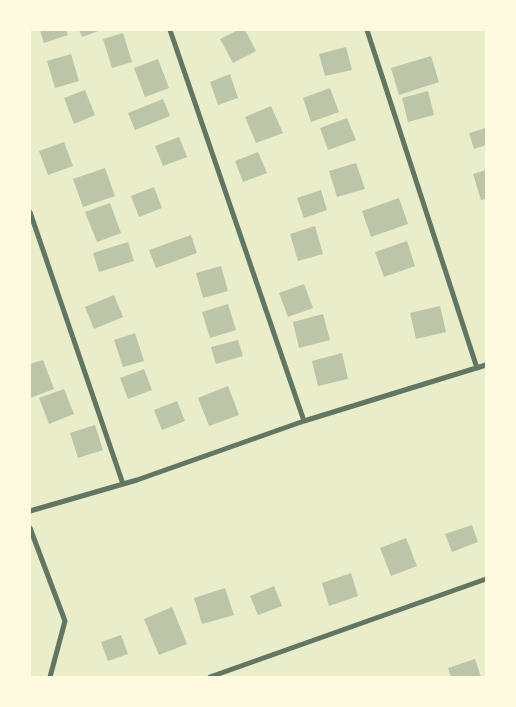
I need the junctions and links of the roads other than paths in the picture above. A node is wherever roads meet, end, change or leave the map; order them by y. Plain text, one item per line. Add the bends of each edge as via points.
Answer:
1 (170, 30) edge
2 (367, 30) edge
3 (30, 212) edge
4 (486, 365) edge
5 (477, 368) junction
6 (304, 421) junction
7 (123, 484) junction
8 (30, 511) edge
9 (30, 528) edge
10 (486, 580) edge
11 (50, 677) edge
12 (210, 677) edge

1 - 6 street
2 - 5 street
3 - 7 street
4 - 5 street
5 - 6 street
6 - 7 street
7 - 8 street
9 - 11 street via 65,621
10 - 12 street

